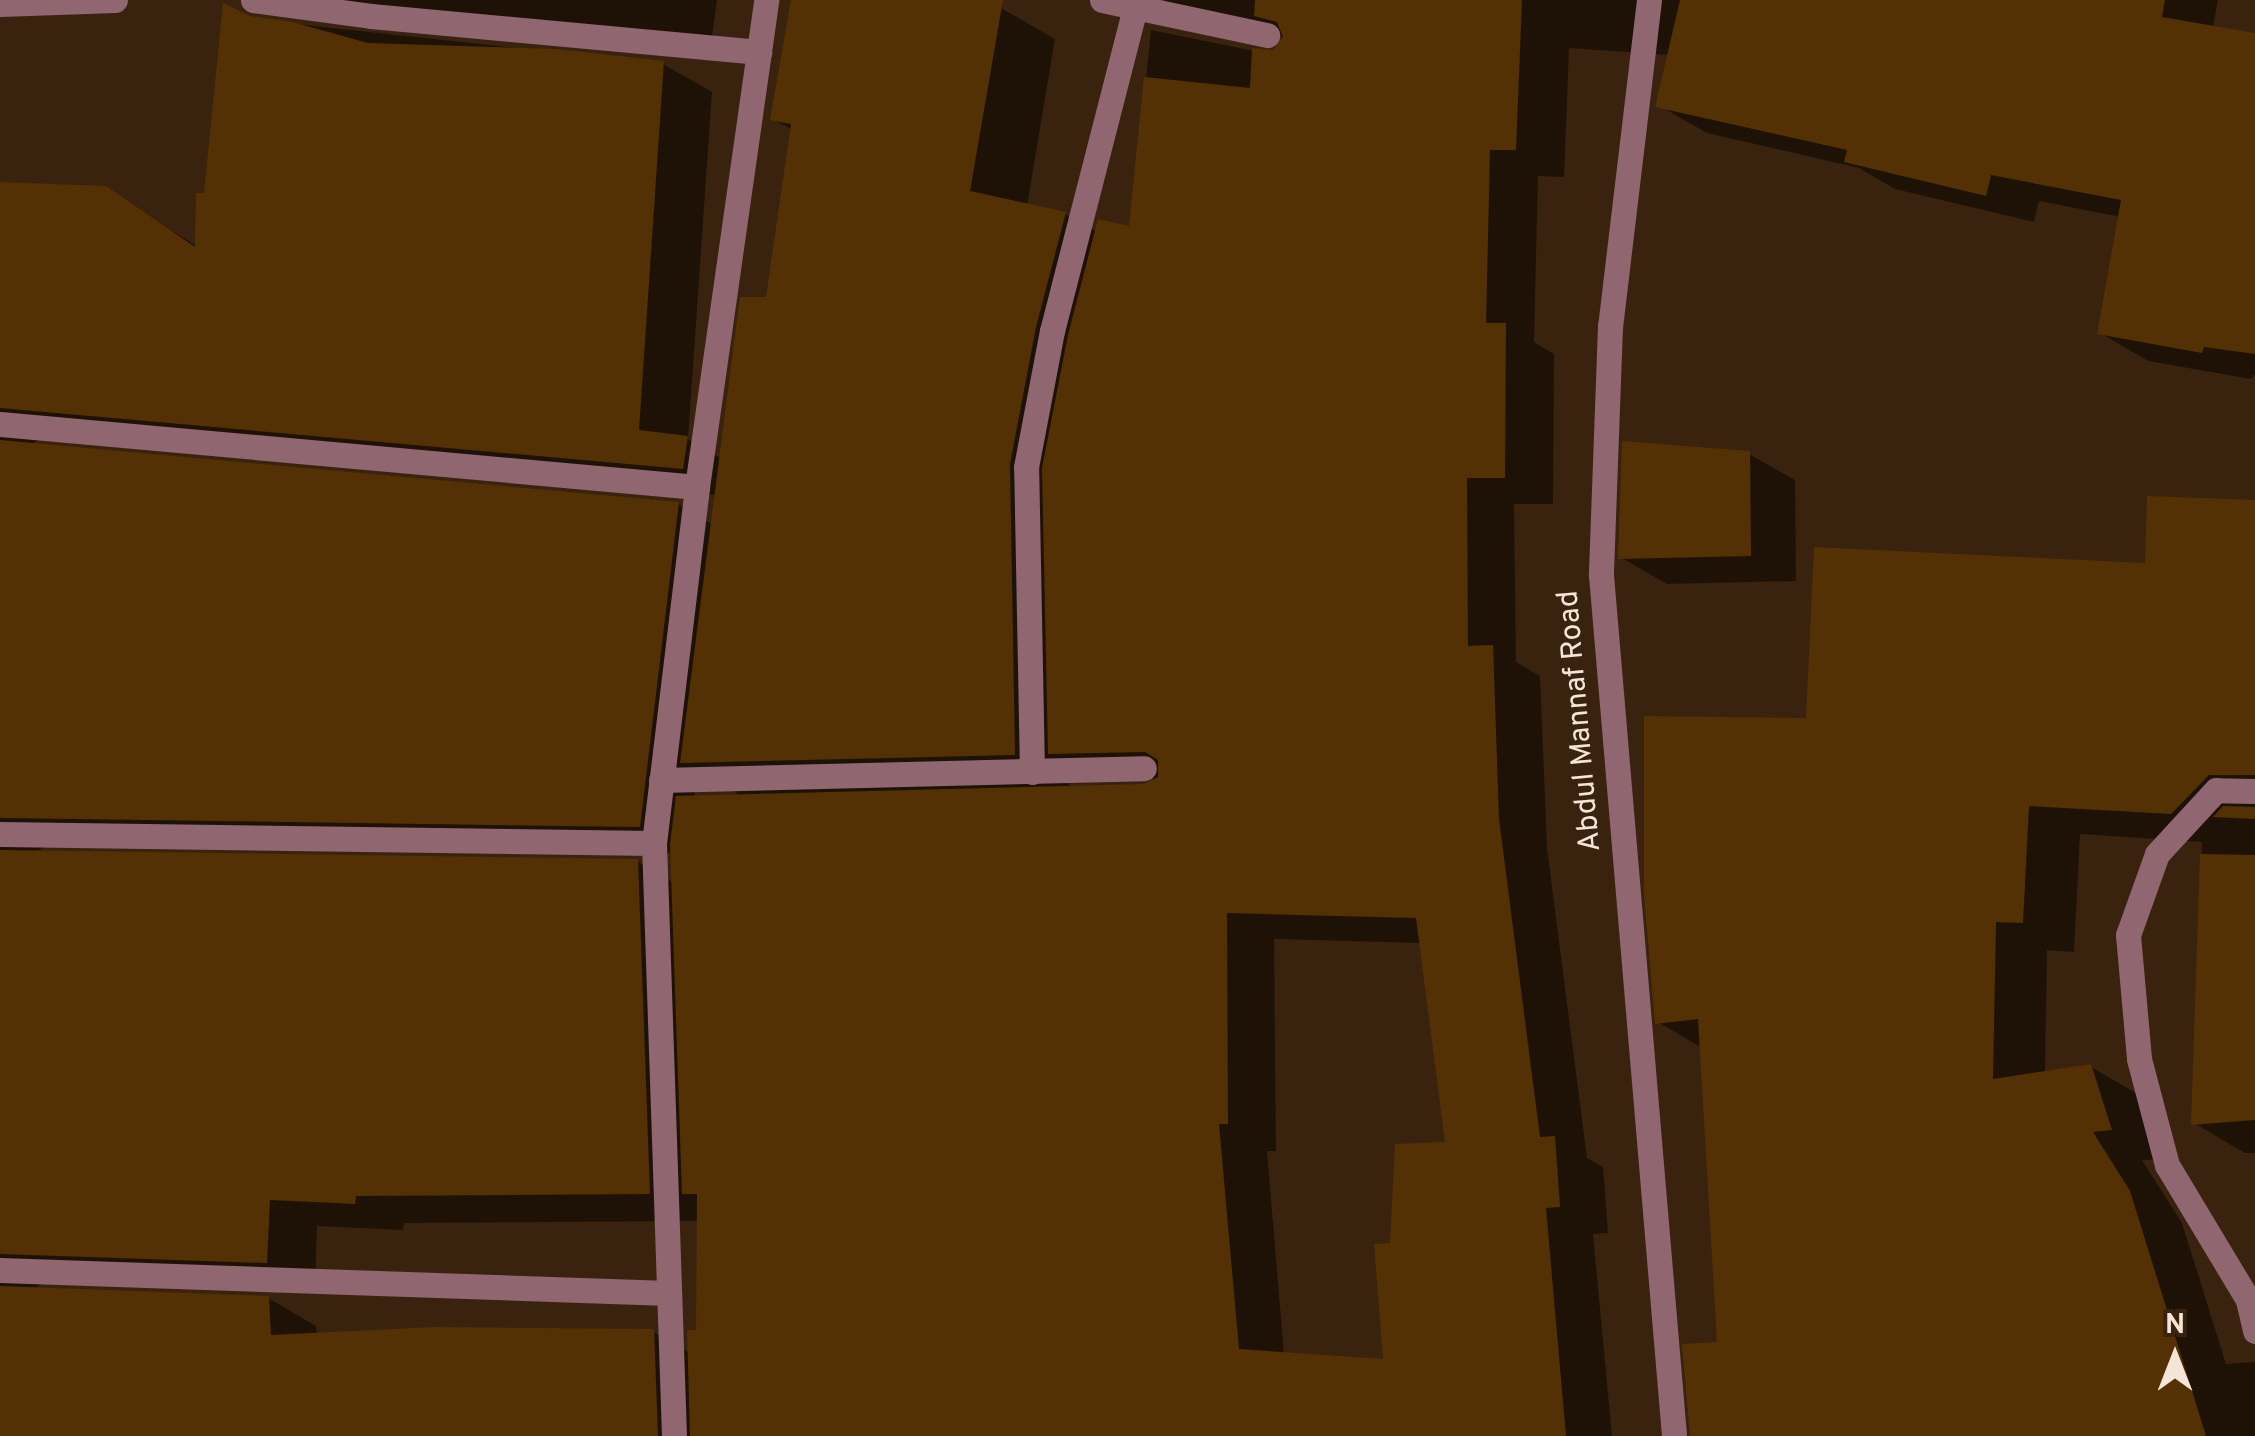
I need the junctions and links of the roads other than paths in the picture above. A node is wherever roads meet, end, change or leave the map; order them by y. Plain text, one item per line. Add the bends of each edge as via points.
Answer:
1 (115, 0) edge
2 (253, 0) edge
3 (766, 0) edge
4 (1102, 0) edge
5 (1649, 0) edge
6 (0, 4) edge
7 (1135, 7) junction
8 (1267, 35) dead end
9 (759, 52) junction
10 (0, 424) edge
11 (697, 487) junction
12 (1144, 768) dead end
13 (1032, 772) junction
14 (662, 780) junction
15 (2255, 790) edge
16 (0, 834) edge
17 (654, 844) junction
18 (0, 1270) edge
19 (669, 1293) junction
20 (2255, 1331) edge
21 (674, 1436) edge
22 (1674, 1436) edge

1 - 6 street
2 - 9 street
3 - 9 street
4 - 7 street
5 - 22 street, Abdul Mannaf Road via 1610,326 1602,575
7 - 8 street
7 - 13 street via 1052,331 1026,467
9 - 11 street
10 - 11 street
11 - 14 street
12 - 13 street
13 - 14 street
14 - 17 street
15 - 20 street via 2216,790 2157,854 2128,935 2139,1059 2167,1165 2248,1300
16 - 17 street
17 - 19 street
18 - 19 street
19 - 21 street

